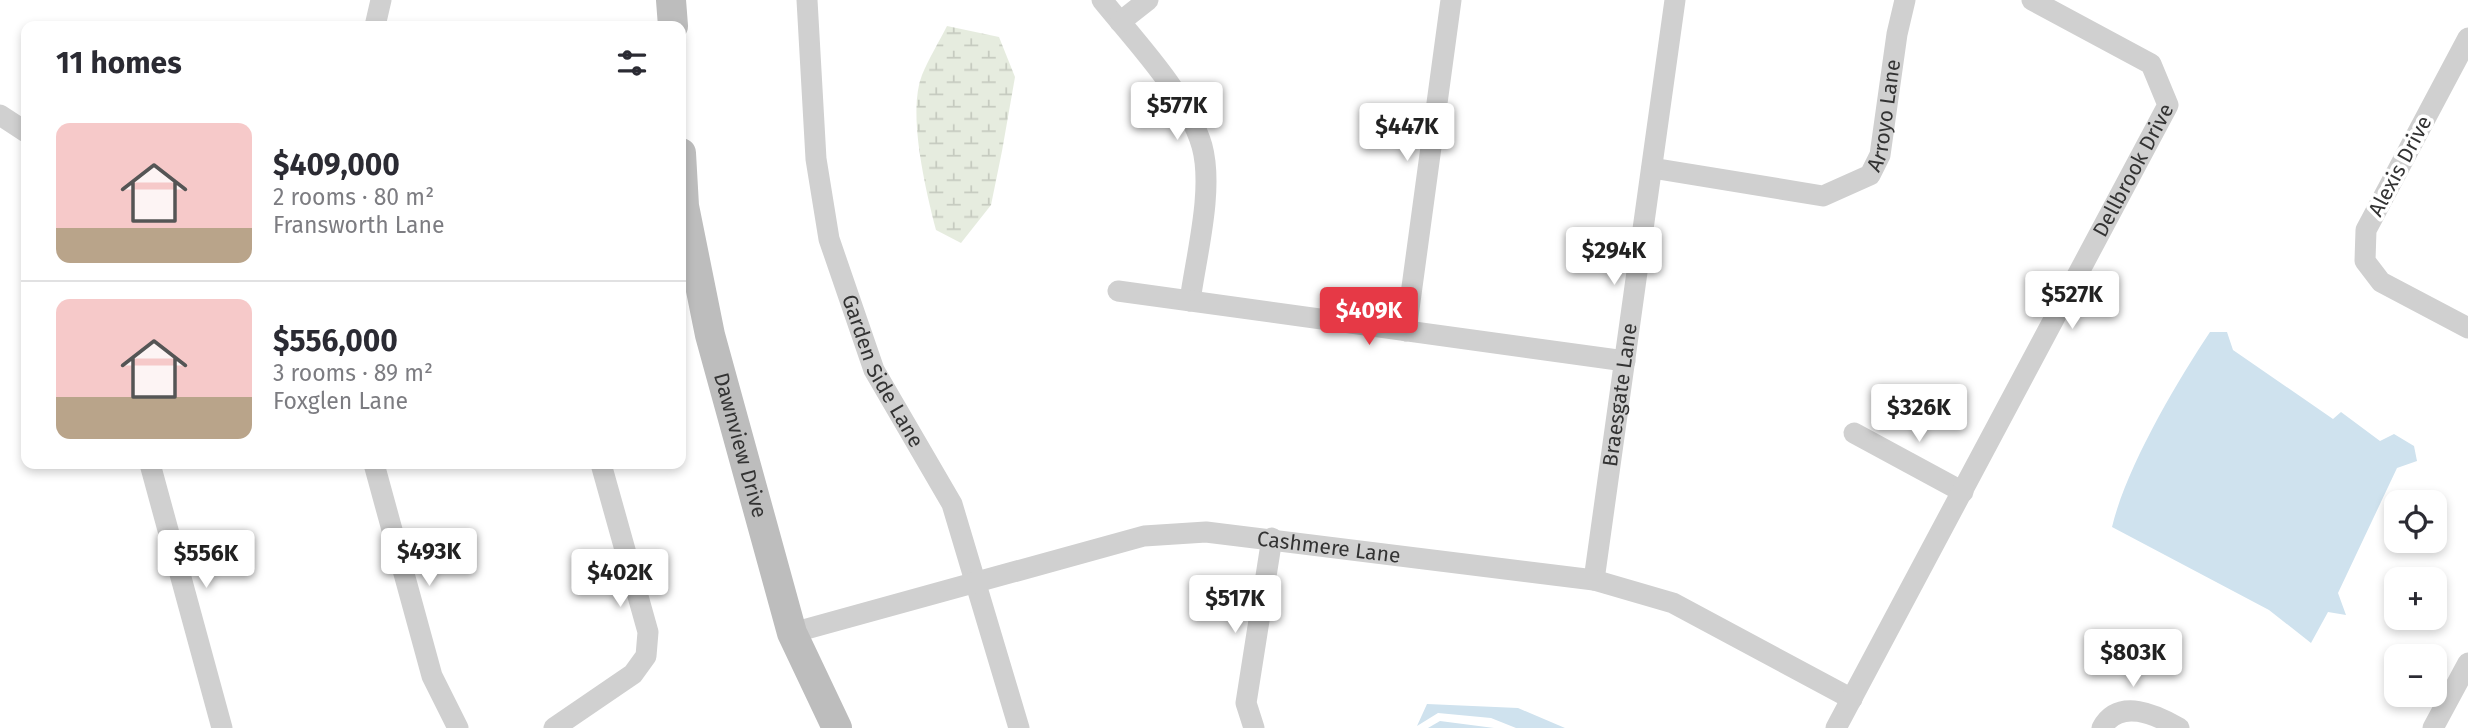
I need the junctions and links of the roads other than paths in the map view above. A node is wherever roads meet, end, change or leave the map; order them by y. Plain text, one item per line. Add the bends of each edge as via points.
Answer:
1 (381, 0) edge
2 (671, 0) edge
3 (807, 0) edge
4 (1102, 0) edge
5 (1148, 0) edge
6 (1451, 0) edge
7 (1675, 0) edge
8 (1905, 0) edge
9 (2032, 0) edge
10 (376, 21) edge
11 (673, 21) edge
12 (1120, 22) junction
13 (2468, 38) edge
14 (0, 115) edge
15 (21, 129) edge
16 (1652, 167) junction
17 (686, 216) edge
18 (1118, 291) dead end
19 (1190, 301) junction
20 (2468, 328) edge
21 (1406, 331) junction
22 (1625, 361) junction
23 (1854, 433) dead end
24 (151, 469) edge
25 (374, 469) edge
26 (602, 469) edge
27 (1963, 492) junction
28 (1272, 538) junction
29 (1594, 580) junction
30 (974, 581) junction
31 (792, 633) junction
32 (2468, 663) edge
33 (1852, 699) junction
34 (222, 728) edge
35 (458, 728) edge
36 (554, 728) edge
37 (837, 728) edge
38 (1018, 728) edge
39 (1254, 728) edge
40 (1836, 728) edge
41 (2102, 728) edge
42 (2179, 728) edge
43 (2432, 728) edge

1 - 10 street
2 - 11 street
3 - 30 street, Garden Side Lane via 816,159 829,239 874,370 952,504
4 - 12 street
5 - 12 street
6 - 21 street
7 - 16 street, Braesgate Lane
8 - 16 street, Arroyo Lane via 1880,155 1870,175 1824,196
9 - 27 street, Dellbrook Drive via 2151,64 2168,105
12 - 19 street via 1185,107 1202,147 1206,187
13 - 20 street, Alexis Drive via 2366,230 2365,261 2381,282
14 - 15 street
16 - 22 street, Braesgate Lane
17 - 31 street, Dawnview Drive via 710,335
18 - 19 street
19 - 21 street
21 - 22 street
22 - 29 street, Braesgate Lane
23 - 27 street
24 - 34 street
25 - 35 street via 432,676
26 - 36 street via 648,632 646,656 633,674
27 - 33 street, Dellbrook Drive
28 - 29 street, Cashmere Lane
28 - 30 street, Cashmere Lane via 1206,533 1144,536
28 - 39 street via 1246,703
29 - 33 street, Cashmere Lane via 1673,603
30 - 31 street, Cashmere Lane
30 - 38 street, Garden Side Lane
31 - 37 street, Dawnview Drive
32 - 43 street
33 - 40 street, Dellbrook Drive
41 - 42 street via 2106,720 2129,710 2154,714

